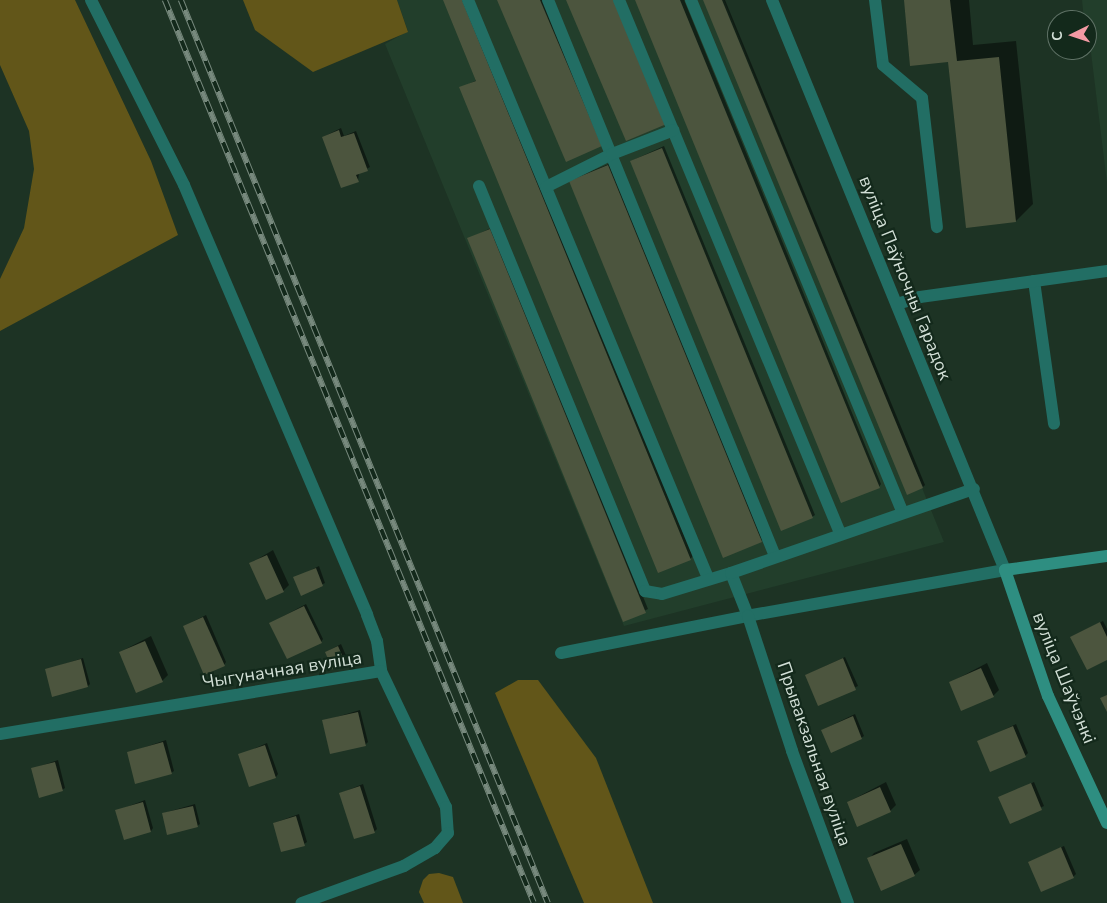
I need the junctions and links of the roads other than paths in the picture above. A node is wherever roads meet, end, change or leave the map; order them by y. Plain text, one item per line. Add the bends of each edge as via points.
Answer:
1 (91, 0) edge
2 (468, 0) edge
3 (548, 0) edge
4 (619, 0) edge
5 (691, 0) edge
6 (772, 0) edge
7 (875, 0) edge
8 (674, 130) junction
9 (612, 154) junction
10 (479, 186) dead end
11 (546, 187) junction
12 (937, 227) dead end
13 (1107, 271) edge
14 (1034, 282) junction
15 (897, 304) junction
16 (1054, 424) dead end
17 (974, 489) junction
18 (902, 511) junction
19 (840, 533) junction
20 (776, 556) junction
21 (1107, 556) edge
22 (1005, 570) junction
23 (731, 572) junction
24 (708, 578) junction
25 (748, 616) junction
26 (560, 652) dead end
27 (381, 671) junction
28 (0, 734) edge
29 (1107, 823) edge
30 (332, 898) edge
31 (302, 903) edge
32 (848, 903) edge

1 - 27 street via 184,185 367,615 377,642
2 - 11 street
3 - 9 street
4 - 8 street
5 - 18 street
6 - 15 street, вуліца Паўночны Гарадок
7 - 12 street via 883,65 922,98
8 - 9 street
8 - 19 street
9 - 11 street
9 - 20 street
10 - 24 street via 645,591 662,594
11 - 24 street
13 - 14 street
14 - 15 street via 920,297
14 - 16 street
15 - 17 street, вуліца Паўночны Гарадок
17 - 18 street
17 - 22 street, вуліца Паўночны Гарадок
18 - 19 street
19 - 20 street
20 - 23 street
21 - 22 street
22 - 25 street
22 - 29 street, вуліца Шаўчэнкі via 1048,696
23 - 24 street
23 - 25 street, Прывакзальная вуліца
25 - 26 street
25 - 32 street, Прывакзальная вуліца via 792,751
27 - 28 street, Чыгуначная вуліца
27 - 30 street, Чыгуначная вуліца via 446,807 448,833 436,848 404,866
30 - 31 street, Чыгуначная вуліца

